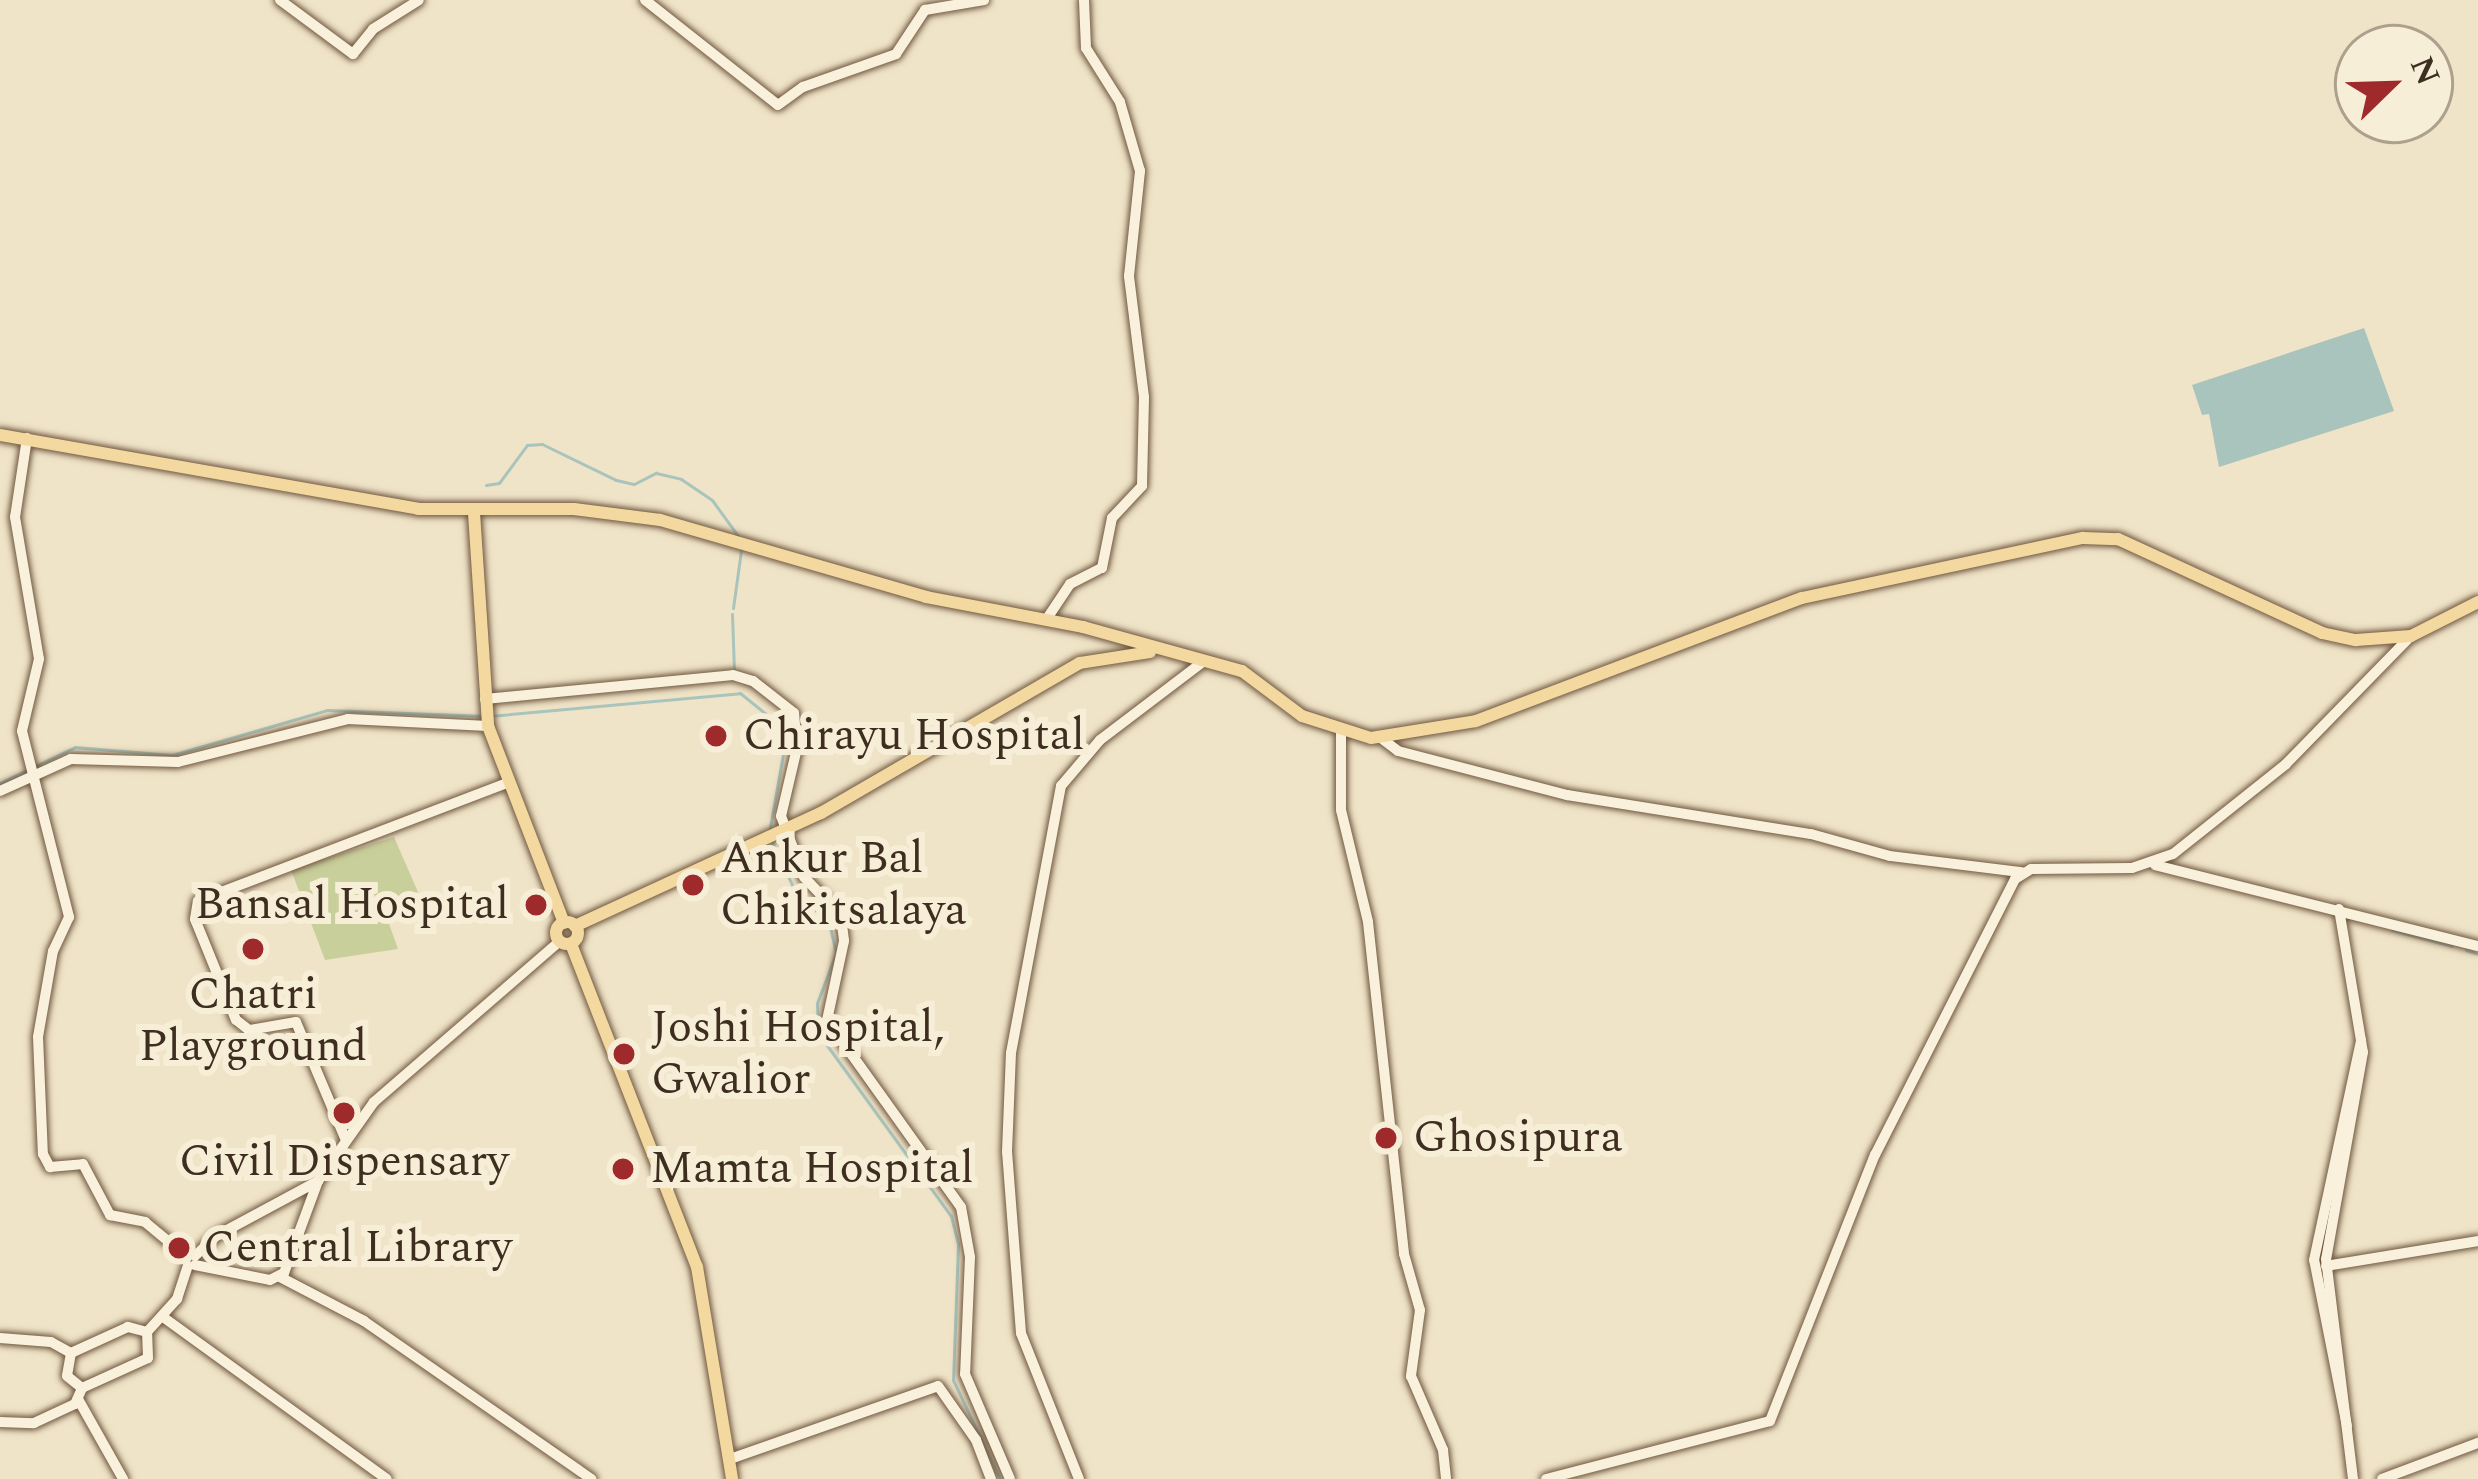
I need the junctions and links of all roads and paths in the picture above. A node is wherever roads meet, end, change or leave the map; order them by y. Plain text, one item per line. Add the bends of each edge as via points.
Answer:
1 (280, 0) edge
2 (419, 0) edge
3 (645, 0) edge
4 (984, 0) edge
5 (1084, 0) edge
6 (0, 435) edge
7 (27, 438) junction
8 (474, 513) junction
9 (2478, 602) edge
10 (1046, 620) junction
11 (2411, 635) junction
12 (1156, 652) junction
13 (1204, 661) junction
14 (486, 713) junction
15 (1341, 732) junction
16 (1381, 738) junction
17 (35, 768) junction
18 (507, 783) junction
19 (0, 791) edge
20 (785, 832) junction
21 (2152, 864) junction
22 (2021, 872) junction
23 (2339, 910) junction
24 (570, 924) junction
25 (565, 943) junction
26 (2478, 946) edge
27 (2360, 1040) junction
28 (345, 1138) junction
29 (318, 1181) junction
30 (2478, 1241) edge
31 (191, 1261) junction
32 (2326, 1266) junction
33 (280, 1277) junction
34 (163, 1317) junction
35 (147, 1332) junction
36 (0, 1338) edge
37 (71, 1353) junction
38 (957, 1389) junction
39 (78, 1390) junction
40 (0, 1422) edge
41 (2347, 1426) junction
42 (2478, 1446) edge
43 (730, 1459) junction
44 (123, 1479) edge
45 (387, 1479) edge
46 (591, 1479) edge
47 (732, 1479) edge
48 (991, 1479) edge
49 (1010, 1479) edge
50 (1079, 1479) edge
51 (1446, 1479) edge
52 (1546, 1479) edge
53 (2353, 1479) edge
54 (2382, 1479) edge
55 (2398, 1479) edge

1 - 2 street via 350,54
3 - 4 street via 778,105 803,87 896,54 925,10
5 - 10 street via 1086,48 1120,102 1141,171 1129,276 1144,398 1142,485 1112,518 1102,568 1070,584
6 - 7 main road
7 - 8 main road
7 - 17 street via 14,517 40,659 23,719
8 - 10 main road via 613,512 926,597
8 - 14 main road
9 - 11 main road
10 - 12 main road
11 - 16 main road via 2356,640 2322,633 2118,539 2093,537 1802,598 1475,721
11 - 21 street via 2281,769
12 - 13 main road
12 - 20 main road via 1080,663
13 - 15 main road via 1247,673 1302,716
13 - 50 street via 1100,740 1061,786 1011,1053 1006,1152 1021,1333
14 - 17 street via 358,718 178,762 87,756
14 - 18 main road
14 - 20 street via 736,676 787,706 797,724 779,809
15 - 16 main road
15 - 51 street via 1341,810 1370,934 1368,982 1404,1254 1420,1310 1412,1376 1444,1450
16 - 22 street via 1398,751 1567,795 1811,834 1890,856
17 - 19 street
17 - 31 street via 69,917 53,951 38,1037 44,1159 50,1167 88,1168 110,1214 145,1222
18 - 24 main road
18 - 28 street via 198,901 195,919 236,1020 249,1030 296,1022
20 - 24 main road
20 - 38 street via 804,877 841,916 844,952 828,994 829,1027 924,1150 968,1224
21 - 22 street
21 - 23 street
22 - 52 street via 1875,1155 1775,1416 1726,1437
23 - 26 street
23 - 27 street
24 - 25 main road
25 - 28 street via 374,1102
25 - 43 main road via 697,1267
27 - 32 street
27 - 41 street via 2314,1260
28 - 29 street
29 - 31 street via 216,1236
29 - 33 street
30 - 32 street
31 - 33 street
31 - 34 street
32 - 41 street
33 - 46 street via 364,1321
34 - 35 street
34 - 45 street
35 - 37 street via 128,1327
35 - 39 street via 148,1358
36 - 37 street via 36,1339
37 - 39 street via 65,1365
38 - 43 street via 935,1385 904,1394
38 - 48 street
38 - 49 street
39 - 40 street via 64,1409 34,1423
39 - 44 street
41 - 53 street
42 - 54 street
42 - 55 street
43 - 47 main road

